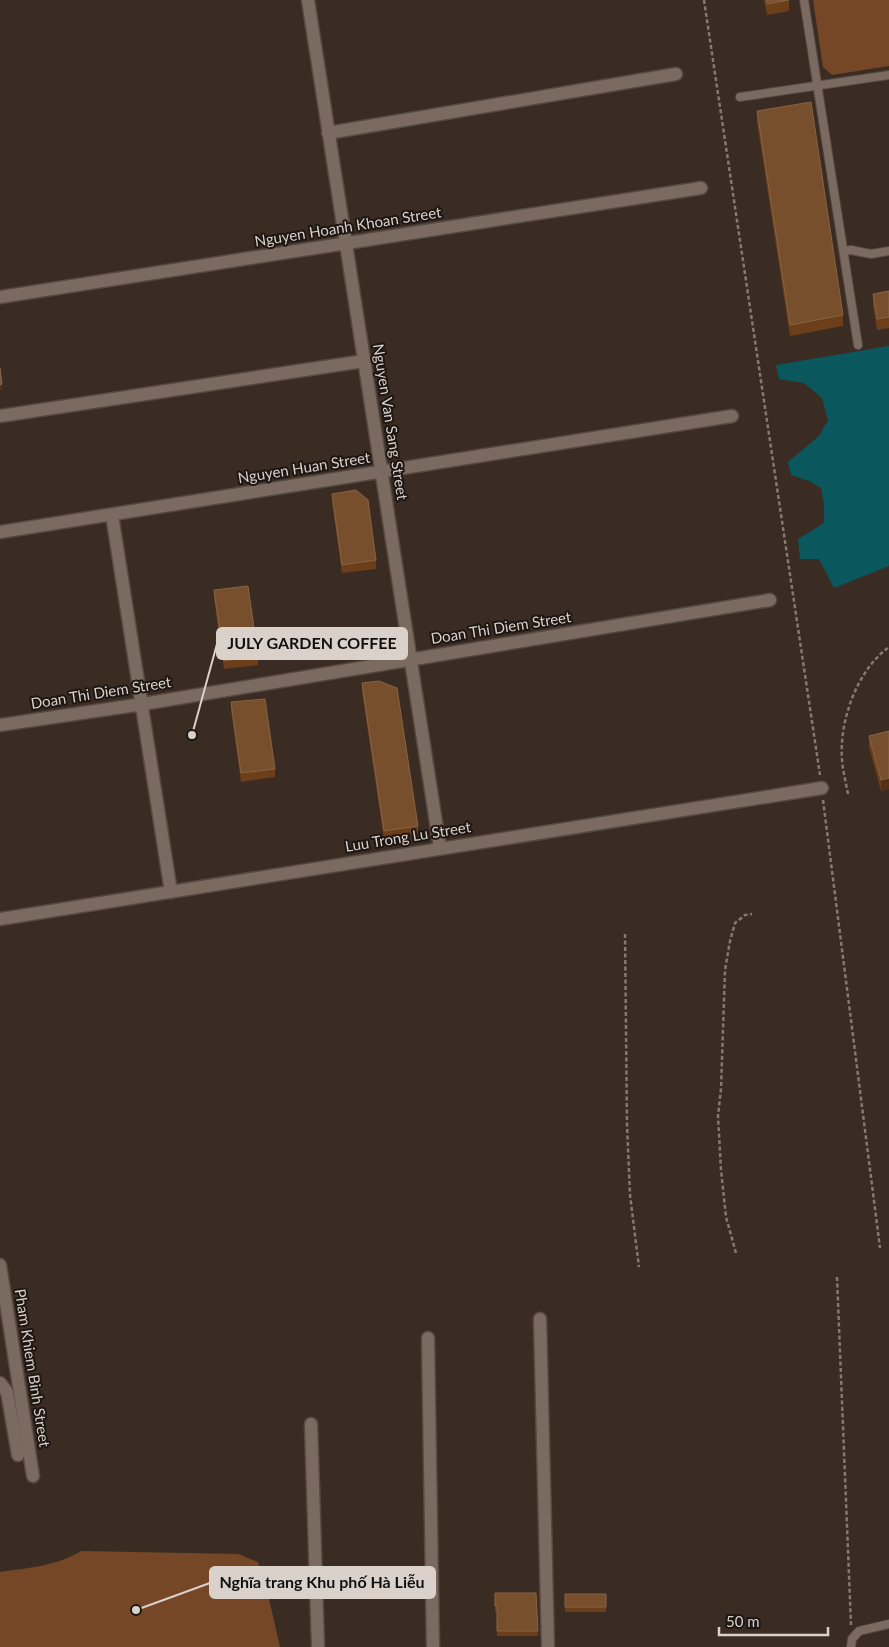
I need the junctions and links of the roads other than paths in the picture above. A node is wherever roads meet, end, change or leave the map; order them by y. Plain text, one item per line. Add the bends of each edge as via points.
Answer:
1 (308, 0) edge
2 (804, 0) edge
3 (676, 74) dead end
4 (889, 75) edge
5 (818, 86) junction
6 (740, 97) dead end
7 (328, 133) junction
8 (701, 188) dead end
9 (346, 243) junction
10 (844, 251) junction
11 (889, 251) edge
12 (0, 297) edge
13 (858, 344) dead end
14 (364, 361) junction
15 (0, 416) edge
16 (732, 416) dead end
17 (381, 472) junction
18 (112, 515) junction
19 (0, 532) edge
20 (770, 600) dead end
21 (410, 659) junction
22 (143, 704) junction
23 (0, 725) edge
24 (822, 788) road end
25 (440, 848) junction
26 (171, 892) junction
27 (0, 919) edge
28 (0, 1265) edge
29 (540, 1319) dead end
30 (428, 1338) dead end
31 (0, 1383) edge
32 (311, 1424) dead end
33 (18, 1455) dead end
34 (33, 1476) dead end
35 (889, 1624) edge
36 (852, 1643) edge
37 (318, 1647) edge
38 (434, 1647) edge
39 (548, 1647) edge

1 - 7 street, Nguyen Van Sang Street
2 - 5 lane
3 - 7 street
4 - 5 lane
5 - 6 lane
5 - 10 lane
7 - 9 street, Nguyen Van Sang Street
8 - 9 street, Nguyen Hoanh Khoan Street
9 - 12 street, Nguyen Hoanh Khoan Street
9 - 14 street, Nguyen Van Sang Street
10 - 11 lane via 871,254
10 - 13 lane
14 - 15 street
14 - 17 street, Nguyen Van Sang Street
16 - 17 street, Nguyen Huan Street
17 - 18 street, Nguyen Huan Street
17 - 21 street, Nguyen Van Sang Street
18 - 19 street, Nguyen Huan Street
18 - 22 street
20 - 21 street, Doan Thi Diem Street
21 - 22 street, Doan Thi Diem Street
21 - 25 street, Nguyen Van Sang Street
22 - 23 street, Doan Thi Diem Street
22 - 26 street
24 - 25 street, Luu Trong Lu Street
25 - 26 street, Luu Trong Lu Street
26 - 27 street, Luu Trong Lu Street
28 - 34 street, Pham Khiem Binh Street
29 - 39 street
30 - 38 street
31 - 33 street via 7,1392
32 - 37 street
35 - 36 lane via 859,1631

